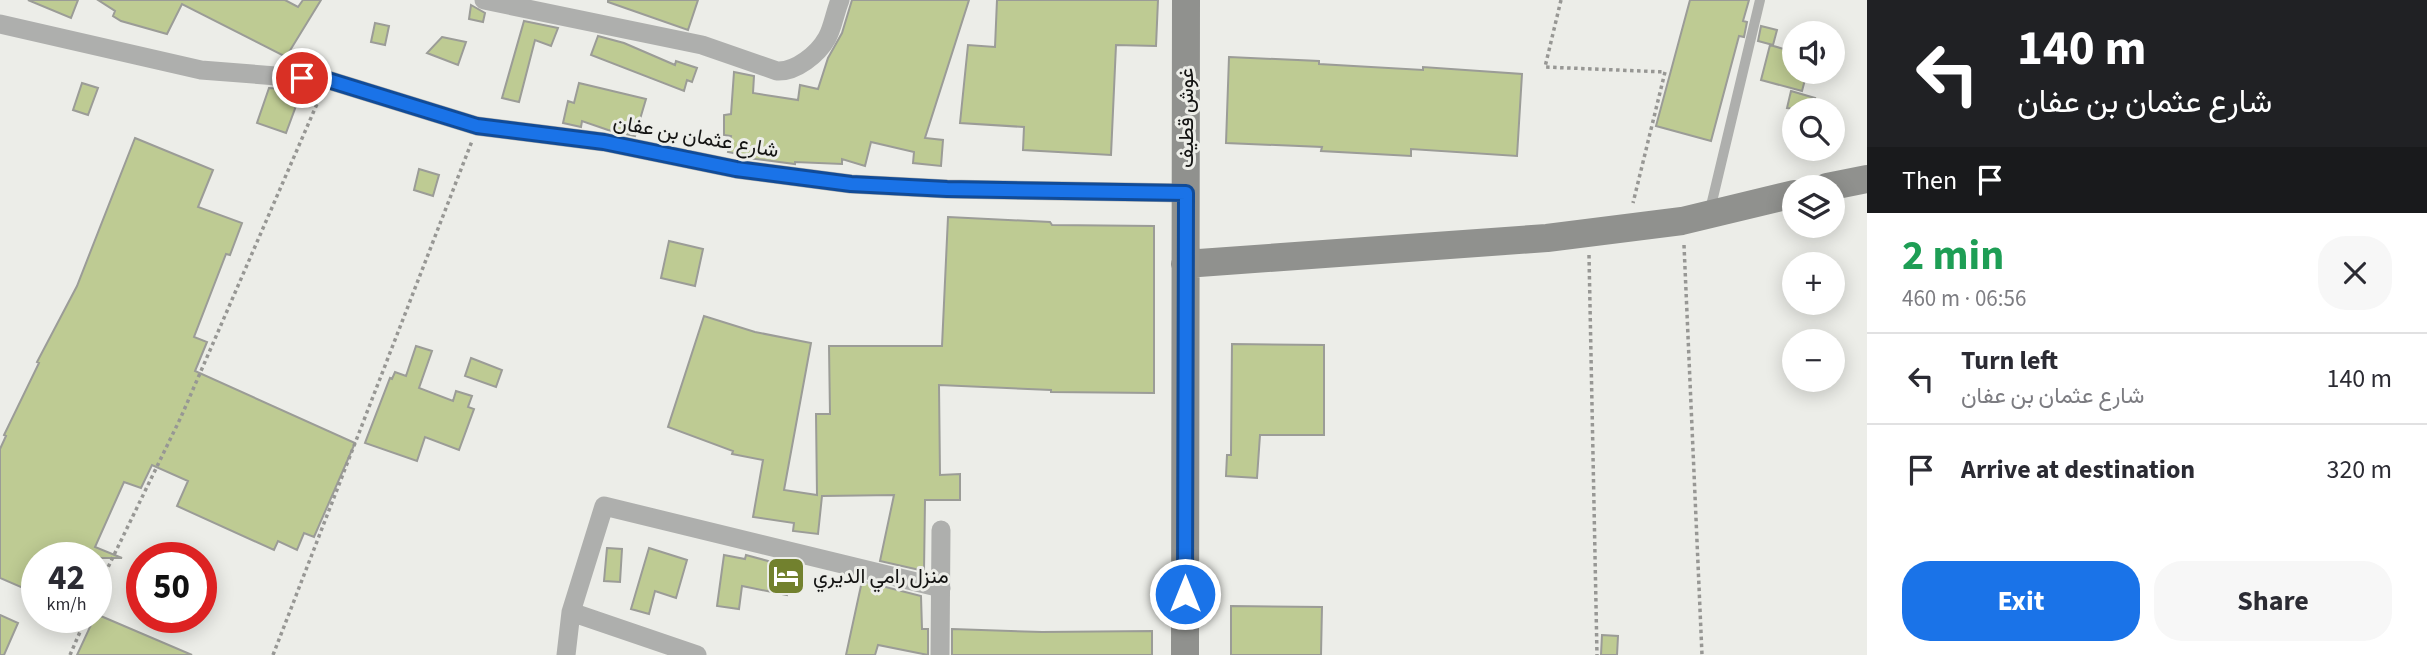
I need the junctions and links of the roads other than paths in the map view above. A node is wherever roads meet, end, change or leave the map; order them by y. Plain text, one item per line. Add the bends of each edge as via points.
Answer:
1 (484, 0) edge
2 (840, 0) edge
3 (1186, 0) edge
4 (1760, 0) edge
5 (0, 24) edge
6 (1867, 179) edge
7 (1845, 183) edge
8 (1186, 193) junction
9 (1782, 197) edge
10 (1695, 219) junction
11 (1185, 264) junction
12 (941, 530) dead end
13 (941, 588) junction
14 (571, 612) junction
15 (566, 655) edge
16 (698, 655) edge
17 (940, 655) edge
18 (1185, 655) edge

1 - 2 street via 702,45 777,71 809,59 826,38
3 - 8 main road, غوش قطيف
4 - 10 lane
5 - 8 street, شارع عثمان بن عفان via 201,70 328,80 477,126 604,142 736,169 851,184
6 - 7 main road
8 - 11 main road, غوش قطيف
9 - 10 main road
10 - 11 main road via 1547,238
11 - 18 main road, غوش قطيف
12 - 13 street
13 - 14 street via 604,506
13 - 17 street
14 - 15 street
14 - 16 street

